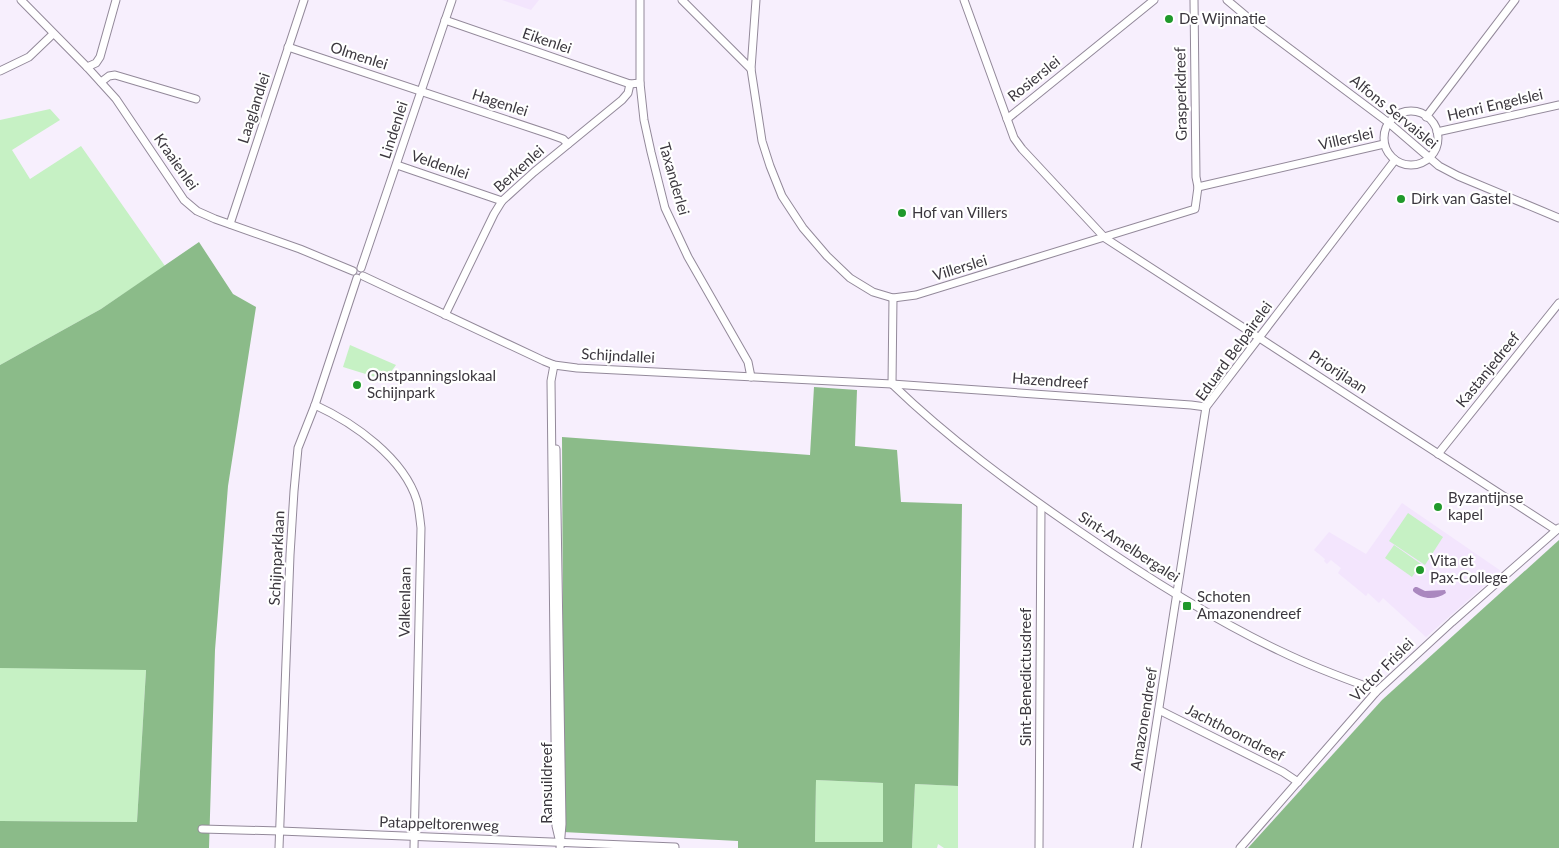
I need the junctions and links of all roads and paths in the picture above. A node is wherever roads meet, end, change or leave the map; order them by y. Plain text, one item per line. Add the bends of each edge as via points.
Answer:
1 (21, 0) edge
2 (116, 0) edge
3 (304, 0) edge
4 (452, 0) edge
5 (640, 0) edge
6 (682, 0) edge
7 (756, 0) edge
8 (964, 0) edge
9 (1154, 0) edge
10 (1194, 0) edge
11 (1227, 0) edge
12 (1515, 0) edge
13 (445, 20) junction
14 (53, 34) junction
15 (288, 47) junction
16 (87, 67) junction
17 (751, 69) junction
18 (0, 71) edge
19 (101, 82) junction
20 (640, 83) junction
21 (630, 84) junction
22 (421, 91) junction
23 (628, 93) junction
24 (641, 93) junction
25 (196, 99) dead end
26 (1559, 105) edge
27 (1426, 117) junction
28 (1007, 118) junction
29 (1389, 122) junction
30 (1437, 132) junction
31 (568, 144) junction
32 (1384, 144) junction
33 (1429, 158) junction
34 (1395, 160) junction
35 (397, 165) junction
36 (1198, 187) junction
37 (502, 201) junction
38 (1559, 218) edge
39 (230, 224) junction
40 (1105, 238) junction
41 (359, 274) junction
42 (892, 298) junction
43 (1559, 303) edge
44 (445, 315) junction
45 (1260, 338) junction
46 (554, 365) junction
47 (751, 377) junction
48 (892, 384) junction
49 (315, 405) junction
50 (1206, 407) junction
51 (1438, 454) junction
52 (1041, 506) junction
53 (1557, 529) edge
54 (1177, 594) junction
55 (1376, 692) junction
56 (1159, 710) junction
57 (1298, 782) junction
58 (202, 829) dead end
59 (280, 831) junction
60 (414, 836) junction
61 (560, 845) edge
62 (675, 847) edge
63 (279, 848) edge
64 (414, 848) edge
65 (1039, 848) edge
66 (1137, 848) edge
67 (1240, 848) edge

1 - 14 street, Kraaienlei
2 - 16 street via 100,56
3 - 15 street, Laaglandlei
4 - 13 street, Lindenlei
5 - 20 street, Taxanderlei
6 - 17 street
7 - 17 street, Villerslei
8 - 28 street
9 - 28 street, Rosierslei
10 - 36 street, Grasperkdreef
11 - 29 street, Alfons Servaislei
12 - 27 street
13 - 21 street, Eikenlei
13 - 22 street, Lindenlei
14 - 16 street, Kraaienlei
14 - 18 street via 30,57
15 - 22 street, Olmenlei
15 - 39 street, Laaglandlei
16 - 19 street, Kraaienlei
17 - 42 street, Villerslei via 762,141 782,196 803,228 850,278
19 - 25 street via 115,76
19 - 39 street, Kraaienlei via 184,200 197,211
20 - 21 street, Eikenlei
20 - 24 street, Taxanderlei
21 - 23 street
22 - 31 street, Hagenlei via 550,134
22 - 35 street, Lindenlei
23 - 24 street
23 - 31 street, Berkenlei
24 - 47 street, Taxanderlei via 665,208 688,257 748,362
26 - 30 street, Henri Engelslei
27 - 29 street via 1406,112
27 - 30 street
28 - 40 street, Rosierslei via 1022,149
29 - 32 street
29 - 33 street, Alfons Servaislei
30 - 33 street via 1437,144
31 - 37 street, Berkenlei
32 - 34 street
32 - 36 street, Villerslei
33 - 34 street via 1412,165
33 - 38 street, Alfons Servaislei via 1458,176
34 - 45 street, Eduard Belpairelei
35 - 37 street, Veldenlei
35 - 41 street, Lindenlei
36 - 40 street, Villerslei via 1196,209
37 - 44 street, Berkenlei
39 - 41 street, Kraaienlei
40 - 42 street, Villerslei via 916,295
40 - 45 street, Priorijlaan
41 - 44 street, Schijndallei
41 - 49 street, Schijnparklaan
42 - 48 street
43 - 51 street, Kastanjedreef
44 - 46 street, Schijndallei
45 - 50 street, Eduard Belpairelei
45 - 51 street, Priorijlaan
46 - 47 street, Schijndallei
46 - 61 street, Ransuildreef
47 - 48 street, Schijndallei
48 - 50 street, Hazendreef
48 - 52 street, Sint-Amelbergalei via 958,443
49 - 59 street, Schijnparklaan via 298,448 294,491
49 - 60 street, Valkenlaan via 332,413 390,456 406,475 417,501 421,528
50 - 54 street, Eduard Belpairelei
51 - 53 street, Priorijlaan
52 - 54 street, Sint-Amelbergalei
52 - 65 street, Sint-Benedictusdreef
53 - 55 street, Victor Frislei
54 - 55 street, Sint-Amelbergalei via 1280,651
54 - 56 street, Amazonendreef
55 - 57 street, Victor Frislei
56 - 57 street, Jachthoorndreef
56 - 66 street, Amazonendreef
57 - 67 street, Victor Frislei
58 - 59 street, Patappeltorenweg
59 - 60 street, Patappeltorenweg
59 - 63 street, Schijnparklaan
60 - 61 street, Patappeltorenweg
60 - 64 street, Valkenlaan
61 - 62 street, Patappeltorenweg

